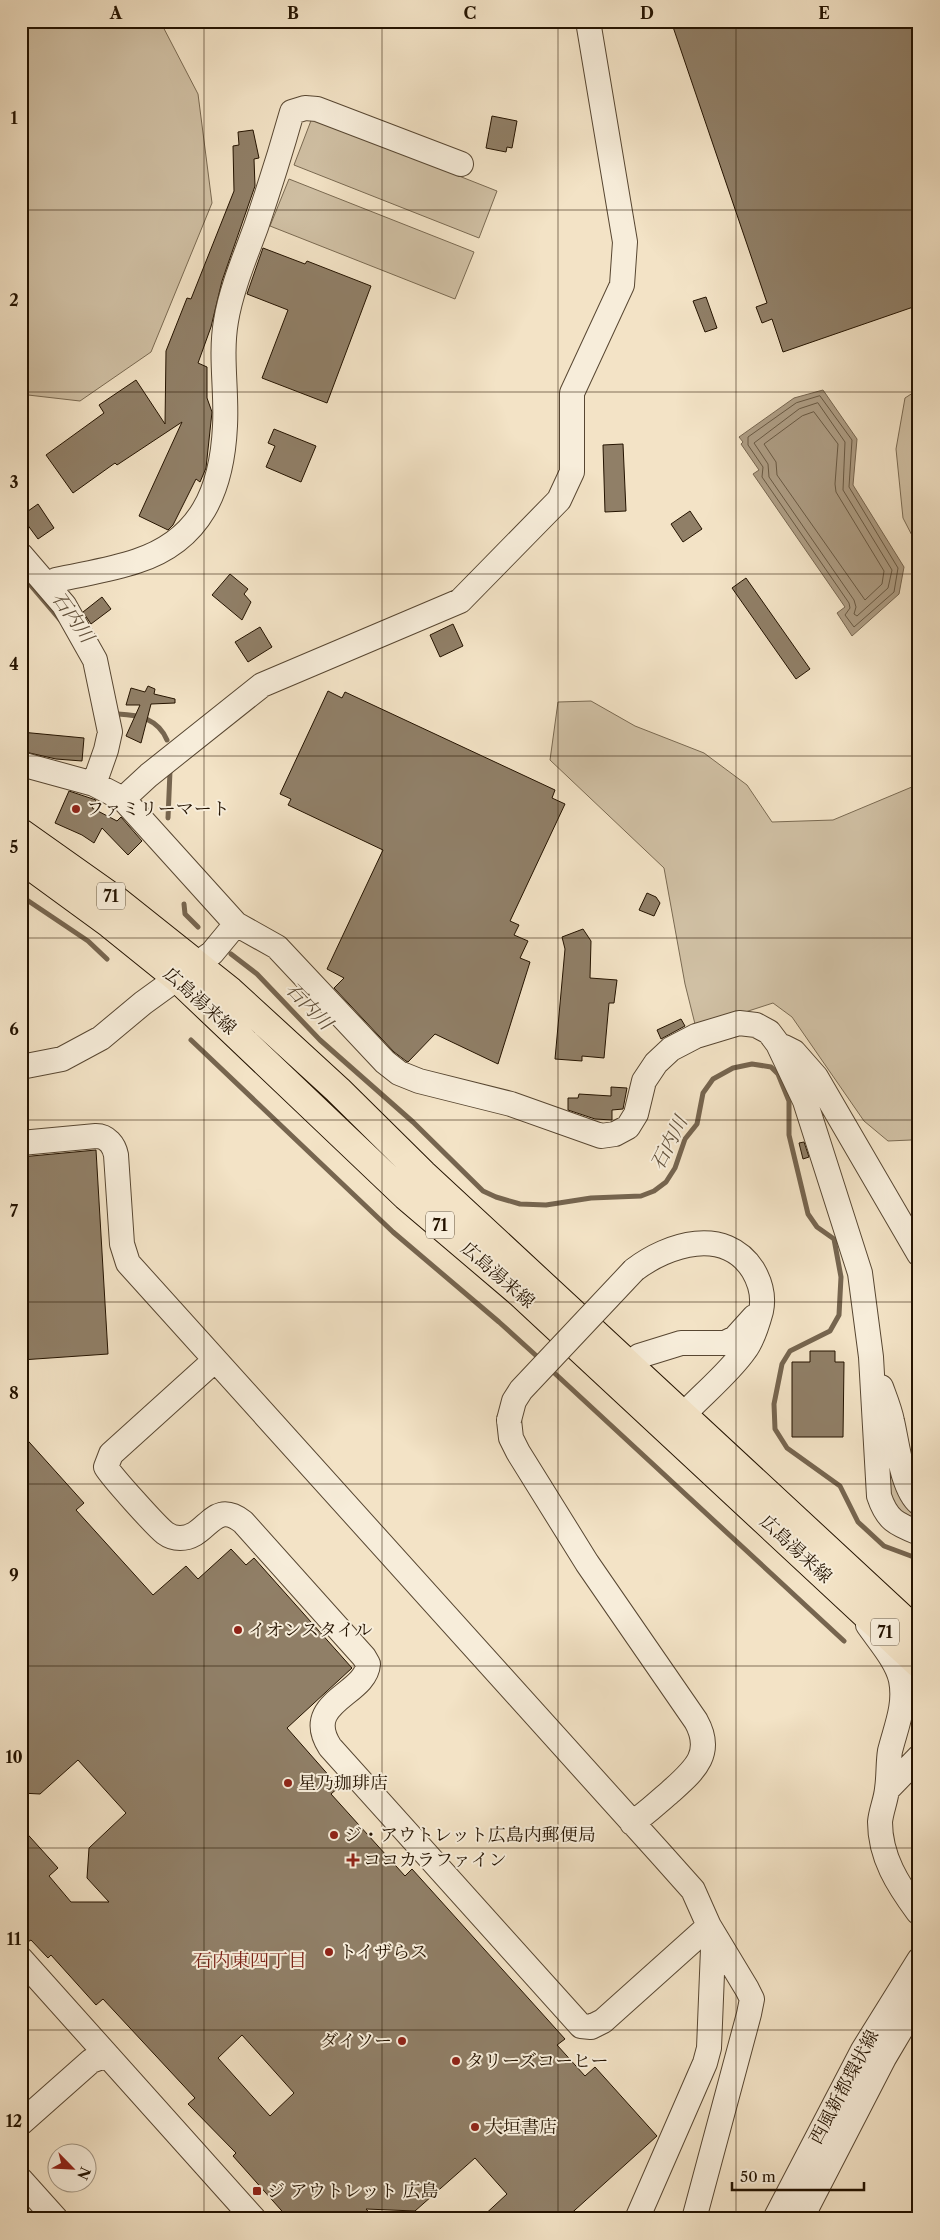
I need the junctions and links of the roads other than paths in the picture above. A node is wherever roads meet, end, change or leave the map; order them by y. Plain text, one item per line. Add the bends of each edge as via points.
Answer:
1 (588, 21) edge
2 (461, 164) dead end
3 (21, 555) edge
4 (47, 585) junction
5 (21, 764) edge
6 (94, 784) junction
7 (123, 799) junction
8 (21, 833) edge
9 (21, 859) edge
10 (236, 924) junction
11 (187, 971) junction
12 (778, 1044) junction
13 (21, 1068) edge
14 (21, 1143) edge
15 (473, 1220) junction
16 (919, 1254) edge
17 (761, 1310) junction
18 (639, 1356) junction
19 (871, 1357) junction
20 (215, 1360) junction
21 (692, 1406) junction
22 (725, 1454) junction
23 (919, 1503) edge
24 (919, 1533) edge
25 (852, 1601) junction
26 (919, 1634) edge
27 (919, 1664) edge
28 (919, 1757) edge
29 (887, 1790) junction
30 (632, 1823) junction
31 (918, 1912) edge
32 (709, 1926) junction
33 (21, 1959) edge
34 (919, 1960) edge
35 (711, 1982) junction
36 (919, 1999) edge
37 (749, 2014) junction
38 (107, 2055) junction
39 (21, 2123) edge
40 (21, 2180) edge
41 (782, 2217) edge
42 (56, 2219) edge
43 (254, 2219) edge
44 (637, 2219) edge
45 (694, 2219) edge

1 - 7 street via 626,242 622,285 572,393 572,472 559,500 460,600 262,685 148,775
2 - 4 street via 316,109 292,112 274,178 226,319 223,345 225,426 215,488 204,511 189,531 137,561 56,580
3 - 4 street
4 - 6 street via 64,605 95,660 102,688 110,732
5 - 6 street
6 - 7 street
7 - 10 street
8 - 11 main road, 広島湯来線 / 71 via 117,901
9 - 11 main road, 広島湯来線 / 71 via 110,924
10 - 11 street via 212,953
10 - 12 street via 277,947 399,1073 511,1104 601,1136 615,1134 628,1127 636,1114 644,1081 671,1049 739,1023 756,1025 769,1032
11 - 13 street via 89,1046 55,1062
11 - 15 main road, 広島湯来線 / 71 via 338,1090
11 - 25 main road, 広島湯来線 / 71 via 406,1196 520,1293
12 - 16 street via 794,1052 816,1077
12 - 19 street via 805,1101 860,1273
14 - 20 street via 96,1136 110,1142 116,1155 122,1244 126,1258
15 - 18 main road via 542,1267
15 - 22 main road, 広島湯来線 / 71
17 - 18 street via 735,1338 725,1343 681,1342
17 - 21 street via 746,1350
17 - 30 street, bridge via 759,1284 741,1256 716,1244 700,1242 680,1247 634,1270 521,1390 509,1420 511,1438 518,1452 587,1563 696,1721 702,1736 701,1755 692,1772
18 - 21 main road
19 - 23 street via 893,1422 895,1444 912,1496
19 - 24 street via 878,1496 884,1511 894,1522
20 - 30 street
20 - 32 street via 111,1454 106,1466 160,1528 176,1538 188,1537 221,1514 234,1515 364,1657 368,1664 366,1674 330,1707 326,1716 323,1731 330,1747 581,2026 591,2028 603,2021
21 - 22 main road via 707,1420
22 - 26 main road, 広島湯来線 / 71
25 - 27 main road, 広島湯来線 / 71
25 - 29 street via 901,1678 902,1709 890,1753
28 - 29 street
29 - 31 street via 880,1821 885,1855 896,1879
30 - 32 street via 693,1890
32 - 35 street via 713,1949
32 - 37 street via 752,1999
33 - 38 street
34 - 41 street, 西風新都環状線 via 863,2050
35 - 37 street via 730,1983 736,1987
35 - 44 street via 708,2056
36 - 41 street, 西風新都環状線
37 - 45 street
38 - 39 street via 91,2061
38 - 43 street
40 - 42 street

